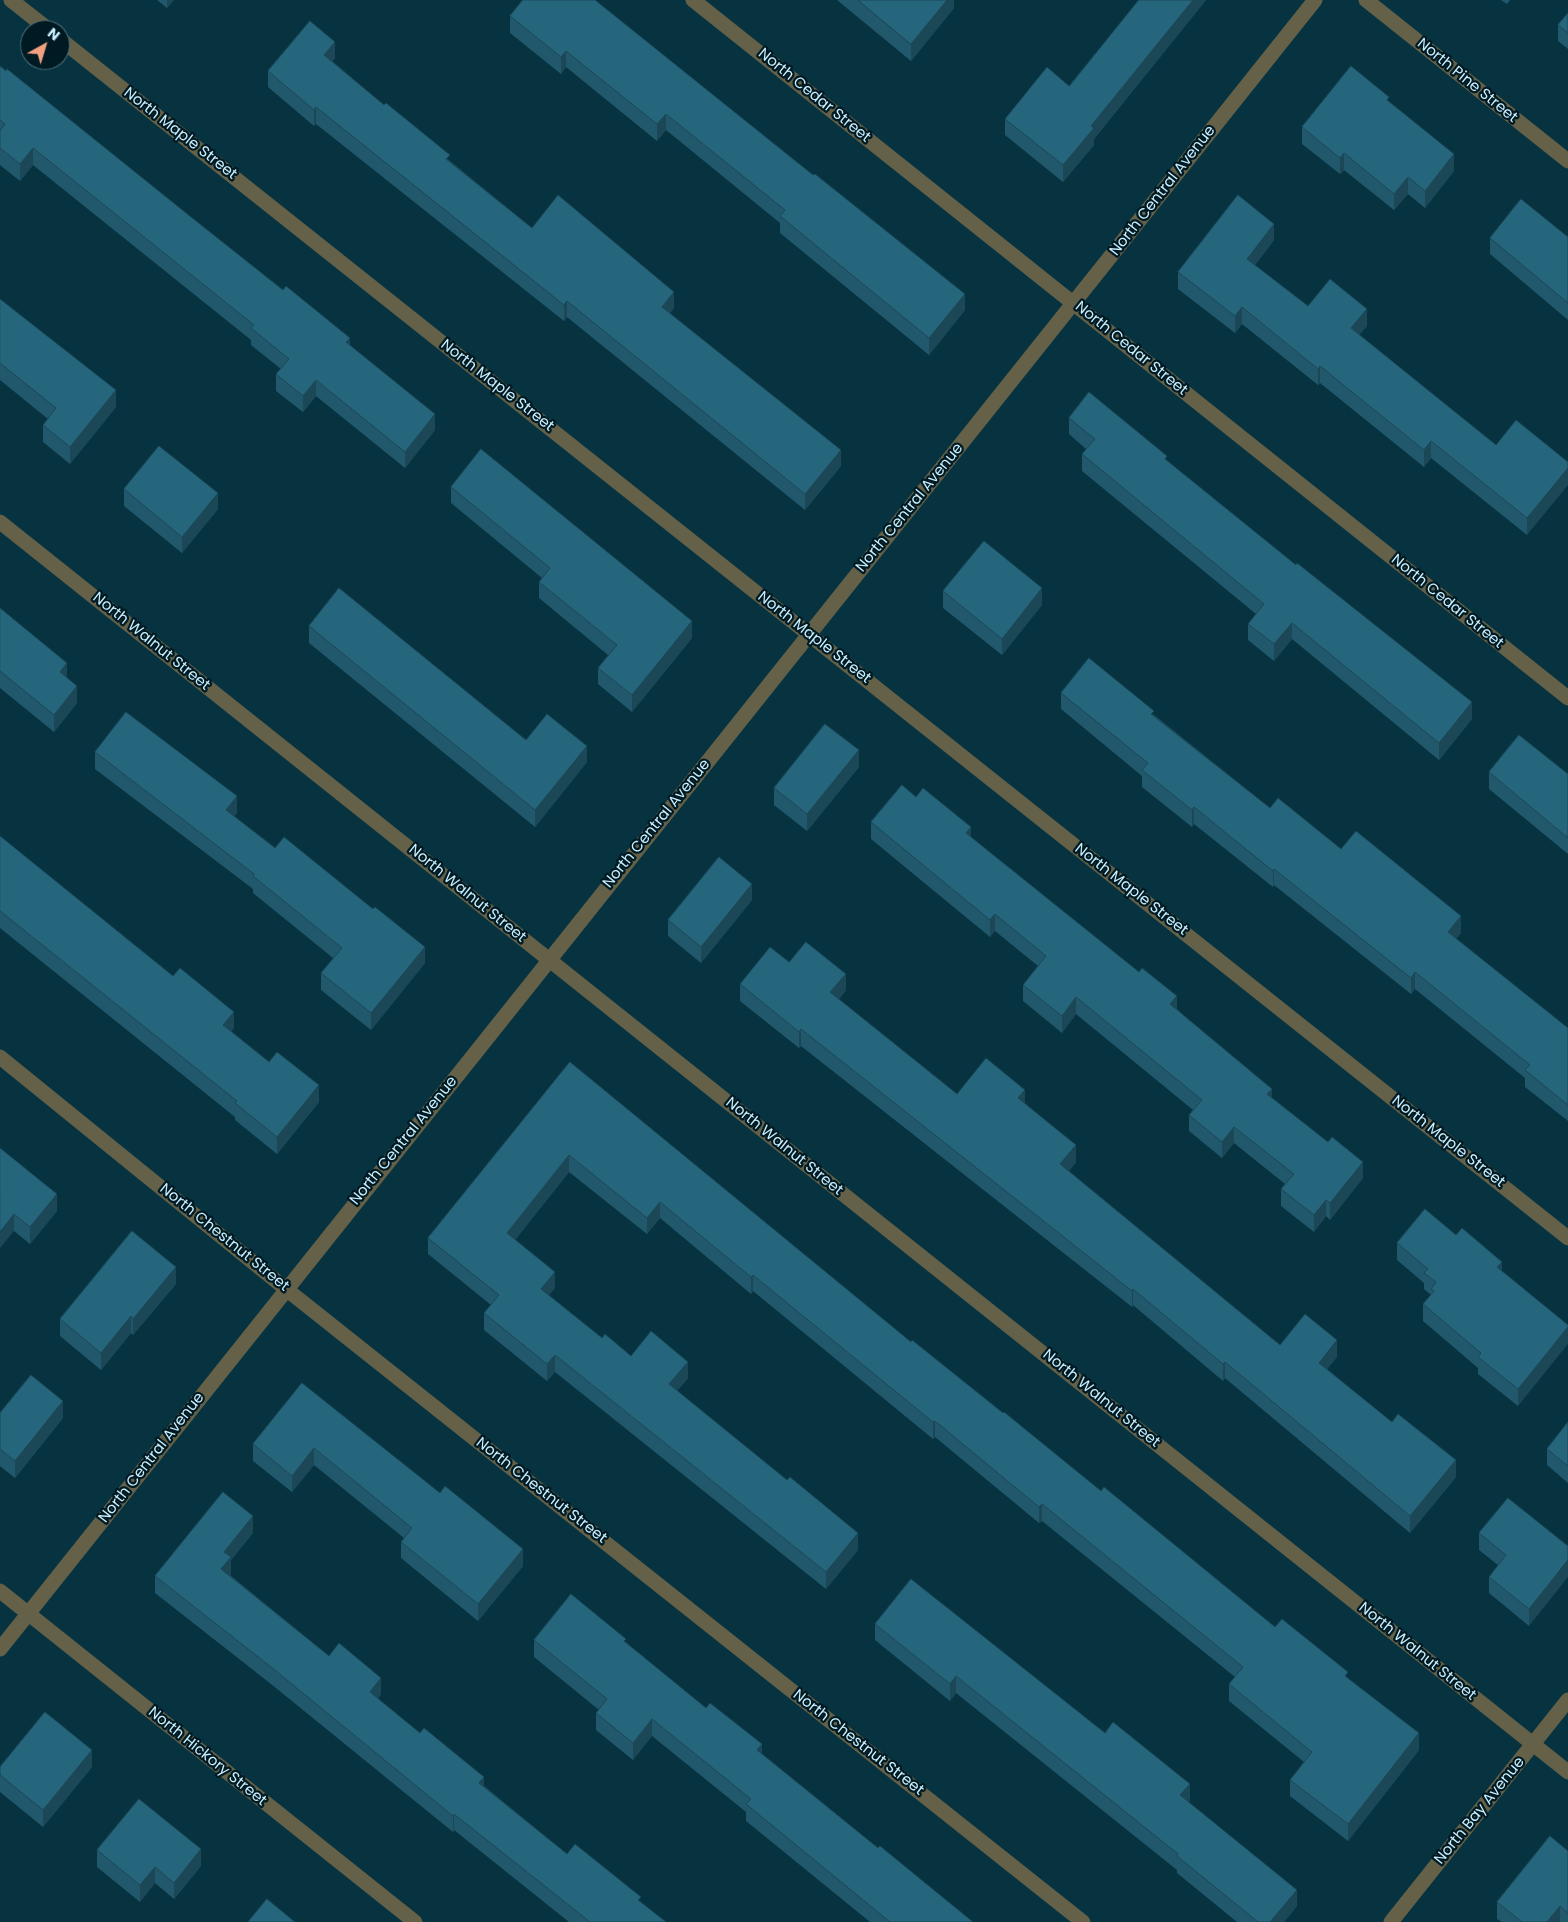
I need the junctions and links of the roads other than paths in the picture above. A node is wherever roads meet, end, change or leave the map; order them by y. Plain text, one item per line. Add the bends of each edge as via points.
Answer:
1 (11, 0) edge
2 (694, 0) edge
3 (1315, 0) edge
4 (1366, 0) edge
5 (36, 20) edge
6 (70, 47) edge
7 (1568, 161) edge
8 (1074, 304) junction
9 (0, 522) edge
10 (808, 634) junction
11 (1568, 698) edge
12 (549, 959) junction
13 (0, 1057) edge
14 (1568, 1238) edge
15 (286, 1289) junction
16 (0, 1591) edge
17 (28, 1614) junction
18 (0, 1649) edge
19 (1568, 1700) edge
20 (1533, 1744) junction
21 (1568, 1772) edge
22 (415, 1922) edge
23 (1083, 1922) edge
24 (1391, 1922) edge

1 - 5 street
2 - 8 street, North Cedar Street
3 - 8 street, North Central Avenue
4 - 7 street, North Pine Street
6 - 10 street, North Maple Street
8 - 10 street, North Central Avenue
8 - 11 street, North Cedar Street
9 - 12 street, North Walnut Street
10 - 12 street, North Central Avenue
10 - 14 street, North Maple Street
12 - 15 street, North Central Avenue
12 - 20 street, North Walnut Street
13 - 15 street, North Chestnut Street
15 - 17 street, North Central Avenue
15 - 23 street, North Chestnut Street
16 - 17 street, North Hickory Street
17 - 18 street, North Central Avenue
17 - 22 street, North Hickory Street
19 - 20 street, North Bay Avenue
20 - 21 street, North Walnut Street
20 - 24 street, North Bay Avenue

